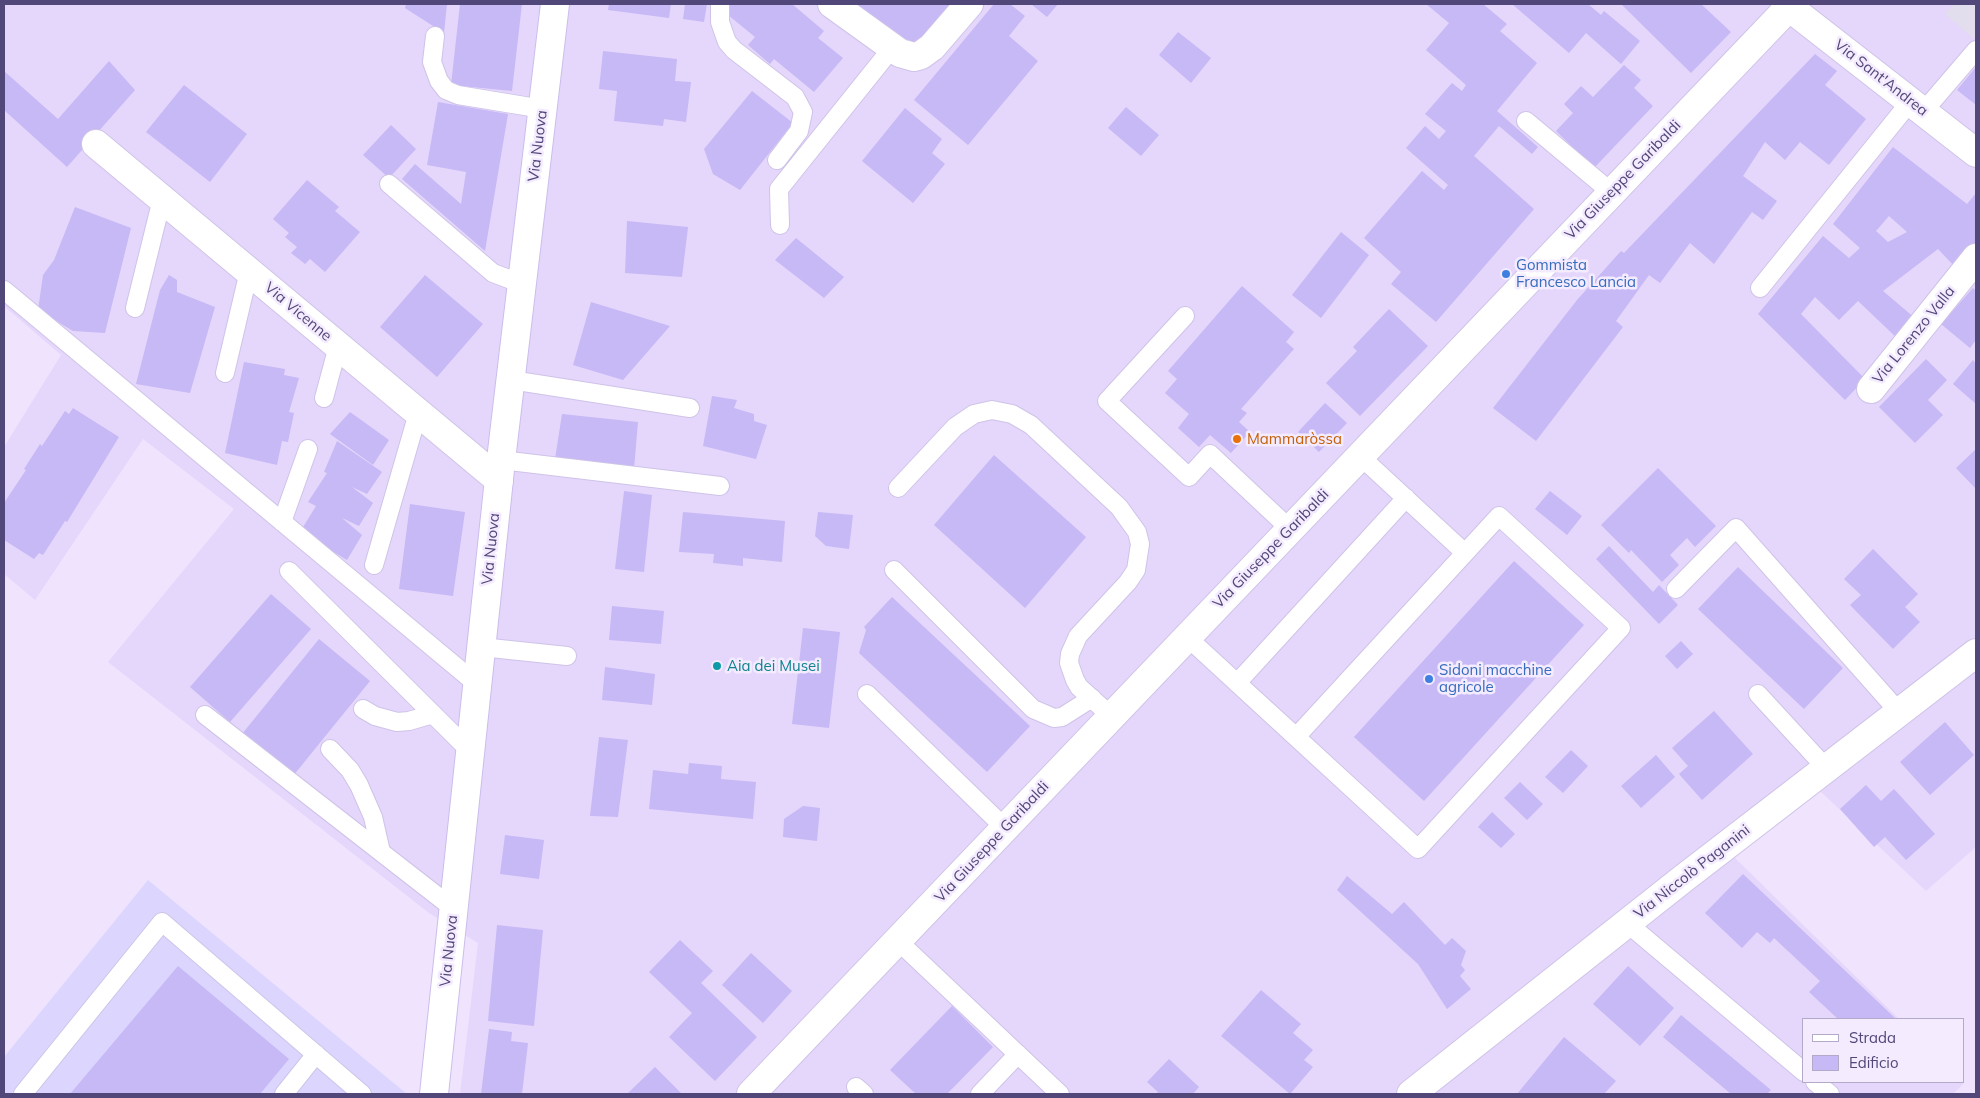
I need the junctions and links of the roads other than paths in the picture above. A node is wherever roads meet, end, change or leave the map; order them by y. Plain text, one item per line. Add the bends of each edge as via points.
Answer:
1 (555, 4) edge
2 (720, 4) edge
3 (832, 4) edge
4 (969, 4) edge
5 (1788, 5) edge
6 (435, 36) dead end
7 (1976, 50) edge
8 (903, 52) junction
9 (1917, 107) junction
10 (542, 109) junction
11 (1526, 121) dead end
12 (96, 144) dead end
13 (1976, 153) edge
14 (777, 160) dead end
15 (388, 184) dead end
16 (1611, 192) junction
17 (162, 198) junction
18 (780, 225) dead end
19 (1976, 258) edge
20 (249, 271) junction
21 (522, 284) junction
22 (1760, 288) dead end
23 (4, 290) edge
24 (135, 308) dead end
25 (1185, 316) dead end
26 (338, 346) junction
27 (225, 373) dead end
28 (511, 380) junction
29 (1871, 389) dead end
30 (324, 398) dead end
31 (690, 408) dead end
32 (418, 413) junction
33 (308, 448) dead end
34 (1360, 456) junction
35 (500, 470) junction
36 (720, 486) dead end
37 (898, 488) dead end
38 (1406, 498) junction
39 (282, 522) junction
40 (1290, 529) junction
41 (1465, 553) junction
42 (374, 566) dead end
43 (894, 570) dead end
44 (289, 571) dead end
45 (1676, 589) dead end
46 (1187, 637) junction
47 (482, 646) junction
48 (567, 656) dead end
49 (1974, 660) edge
50 (1237, 683) junction
51 (478, 685) junction
52 (867, 694) dead end
53 (1758, 694) dead end
54 (1102, 707) junction
55 (363, 709) dead end
56 (1899, 712) junction
57 (433, 714) junction
58 (205, 715) dead end
59 (1296, 737) junction
60 (330, 749) dead end
61 (470, 751) junction
62 (1826, 768) junction
63 (1005, 828) junction
64 (381, 852) junction
65 (454, 909) junction
66 (1627, 923) junction
67 (898, 941) junction
68 (316, 1054) junction
69 (1018, 1054) junction
70 (1802, 1070) edge
71 (1816, 1083) edge
72 (1415, 1093) edge
73 (23, 1094) edge
74 (284, 1094) edge
75 (362, 1094) edge
76 (434, 1094) edge
77 (751, 1094) edge
78 (980, 1094) edge
79 (1060, 1094) edge
80 (1830, 1094) edge

1 - 10 street, Via Nuova
2 - 14 lane via 720,22 727,42 795,97 803,112 799,131
3 - 8 street
4 - 8 street via 932,47 921,55
5 - 9 street, Via Sant'Andrea
5 - 16 street, Via Giuseppe Garibaldi
6 - 10 lane via 432,62 446,90 458,95
7 - 9 lane
8 - 18 lane via 779,189
9 - 13 street, Via Sant'Andrea
9 - 22 lane
10 - 21 street, Via Nuova
11 - 16 lane
12 - 17 street, Via Vicenne
15 - 21 lane via 493,273
16 - 34 street, Via Giuseppe Garibaldi
17 - 20 street, Via Vicenne
17 - 24 lane
19 - 29 street, Via Lorenzo Valla
20 - 26 street, Via Vicenne
20 - 27 lane
21 - 28 street, Via Nuova
23 - 39 lane
25 - 40 lane via 1107,401 1189,477 1210,454
26 - 30 lane
26 - 32 street, Via Vicenne
28 - 31 lane
28 - 35 street, Via Nuova
32 - 35 street, Via Vicenne
32 - 42 lane
33 - 39 lane
34 - 38 lane
34 - 40 street, Via Giuseppe Garibaldi
35 - 36 lane
35 - 47 street, Via Nuova
37 - 54 lane via 954,427 974,414 992,410 1012,414 1031,424 1119,507 1137,532 1140,544 1136,570 1078,636 1069,663 1075,680
38 - 41 lane
38 - 50 lane
39 - 51 lane
40 - 46 street, Via Giuseppe Garibaldi
41 - 59 lane
41 - 59 lane via 1499,516 1621,628 1418,850
43 - 54 lane via 1033,709 1054,718
44 - 57 lane
45 - 56 lane via 1736,528
46 - 50 lane
46 - 54 street, Via Giuseppe Garibaldi
47 - 48 lane
47 - 51 street, Via Nuova
49 - 56 street, Via Niccolò Paganini
50 - 59 lane
51 - 61 street, Via Nuova
52 - 63 lane
53 - 62 lane
54 - 63 street, Via Giuseppe Garibaldi
55 - 57 lane via 374,716 397,722 409,722
56 - 62 street, Via Niccolò Paganini
57 - 61 lane
58 - 64 lane
60 - 64 lane via 359,785 373,816
61 - 65 street, Via Nuova
62 - 66 street, Via Niccolò Paganini
63 - 67 street, Via Giuseppe Garibaldi
64 - 65 lane
65 - 76 street, Via Nuova
66 - 70 lane
66 - 72 street, Via Niccolò Paganini
67 - 69 lane
67 - 77 street, Via Giuseppe Garibaldi
68 - 73 lane via 162,922
68 - 74 lane
68 - 75 lane
69 - 78 lane
69 - 79 lane
71 - 80 lane

